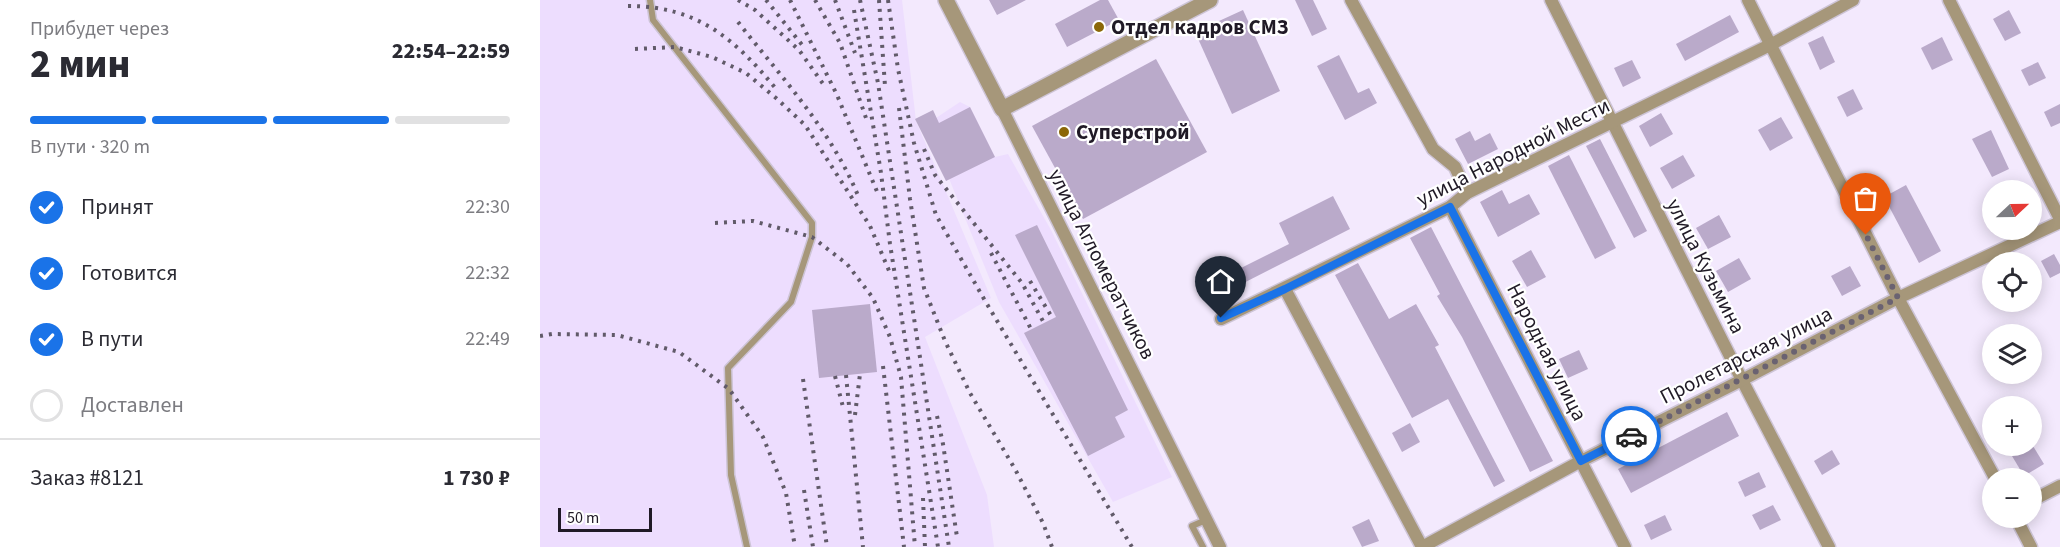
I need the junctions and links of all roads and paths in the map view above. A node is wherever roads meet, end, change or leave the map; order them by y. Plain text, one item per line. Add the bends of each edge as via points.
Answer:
1 (650, 0) edge
2 (946, 0) edge
3 (1210, 0) edge
4 (1351, 0) edge
5 (1551, 0) edge
6 (1748, 0) edge
7 (1853, 0) edge
8 (1948, 0) edge
9 (1770, 45) junction
10 (1002, 109) junction
11 (1612, 122) junction
12 (1467, 193) junction
13 (1450, 207) junction
14 (2060, 221) edge
15 (1285, 289) junction
16 (1898, 298) junction
17 (1221, 318) dead end
18 (1742, 380) junction
19 (1581, 461) junction
20 (1990, 468) edge
21 (2060, 486) edge
22 (2042, 495) edge
23 (1207, 519) junction
24 (2021, 528) edge
25 (747, 547) edge
26 (1203, 547) edge
27 (1220, 547) edge
28 (1422, 547) edge
29 (1625, 547) edge
30 (1829, 547) edge
31 (2031, 547) edge

1 - 25 lane via 653,20 812,223 812,237 791,302 728,369 731,475
2 - 10 street, улица Агломератчиков
3 - 10 street
4 - 12 street via 1433,149 1455,167
5 - 11 street, улица Кузьмина
6 - 9 street
7 - 9 street, улица Народной Мести
8 - 14 street
9 - 11 street, улица Народной Мести
9 - 16 street
10 - 23 street, улица Агломератчиков
11 - 12 street, улица Народной Мести
11 - 18 street, улица Кузьмина
12 - 13 street, улица Народной Мести
13 - 15 street, улица Народной Мести
13 - 19 street, Народная улица
14 - 16 street, Пролетарская улица
15 - 17 street, улица Народной Мести
15 - 28 street
16 - 18 street, Пролетарская улица
16 - 20 street
18 - 19 street, Пролетарская улица
18 - 30 street, улица Кузьмина
19 - 28 street, Пролетарская улица
19 - 29 street, Народная улица
21 - 22 street
23 - 26 lane via 1192,526
23 - 27 street, улица Агломератчиков
24 - 31 street

